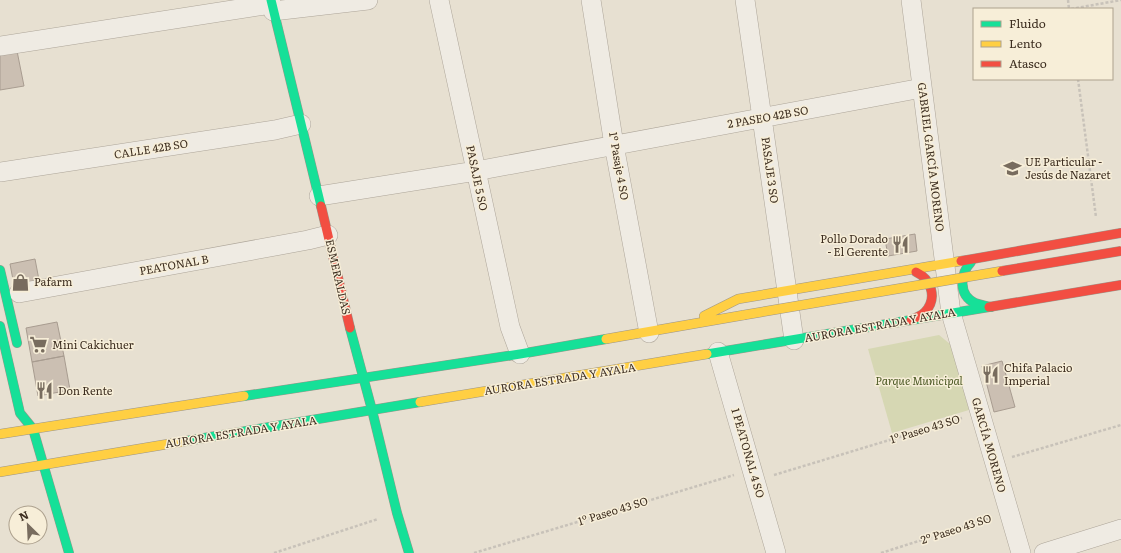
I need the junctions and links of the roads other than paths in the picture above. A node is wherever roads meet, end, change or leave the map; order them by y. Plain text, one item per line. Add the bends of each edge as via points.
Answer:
1 (368, 0) edge
2 (439, 0) edge
3 (591, 0) edge
4 (745, 0) edge
5 (911, 0) edge
6 (272, 5) edge
7 (0, 46) edge
8 (922, 88) junction
9 (763, 118) junction
10 (301, 124) junction
11 (614, 145) junction
12 (476, 171) junction
13 (0, 172) edge
14 (319, 196) junction
15 (1121, 233) edge
16 (328, 235) junction
17 (1121, 251) edge
18 (981, 257) junction
19 (945, 263) junction
20 (0, 270) edge
21 (902, 271) junction
22 (1121, 285) edge
23 (787, 290) junction
24 (8, 293) edge
25 (991, 306) junction
26 (951, 313) junction
27 (911, 320) junction
28 (0, 326) edge
29 (685, 326) junction
30 (649, 332) junction
31 (794, 340) junction
32 (20, 351) dead end
33 (718, 352) junction
34 (520, 354) junction
35 (363, 377) junction
36 (372, 410) junction
37 (34, 416) dead end
38 (33, 429) junction
39 (0, 434) edge
40 (43, 464) junction
41 (0, 472) edge
42 (1121, 529) edge
43 (69, 553) edge
44 (409, 553) edge
45 (776, 553) edge
46 (1021, 553) edge
47 (1044, 553) edge

1 - 6 street
2 - 12 street, PASAJE 5 SO
3 - 11 street, 1º Pasaje 4 SO
4 - 9 street, PASAJE 3 SO
5 - 8 street, GABRIEL GARCÍA MORENO
6 - 7 street
6 - 10 main road, ESMERALDAS
8 - 9 street, 2 PASEO 42B SO
8 - 19 street, GABRIEL GARCÍA MORENO
9 - 11 street, 2 PASEO 42B SO
9 - 23 street, PASAJE 3 SO
10 - 13 street, CALLE 42B SO
10 - 14 main road, ESMERALDAS
11 - 12 street, 2 PASEO 42B SO
11 - 30 street, 1º Pasaje 4 SO
12 - 14 street, 2 PASEO 42B SO
12 - 34 street, PASAJE 5 SO via 510,327
14 - 16 main road, ESMERALDAS
15 - 18 main road
16 - 24 street, PEATONAL B
16 - 35 main road, ESMERALDAS
17 - 29 main road, bridge
18 - 19 main road
18 - 25 main road via 974,260 964,271 962,286 970,299
19 - 21 main road
19 - 26 street, GABRIEL GARCÍA MORENO
20 - 24 main road
21 - 23 main road
21 - 27 main road via 920,274 931,286 931,303 927,310
22 - 25 main road, AURORA ESTRADA Y AYALA
23 - 29 main road via 738,299
23 - 31 street, PASAJE 3 SO
24 - 32 main road
25 - 26 main road, AURORA ESTRADA Y AYALA
26 - 27 main road, AURORA ESTRADA Y AYALA
26 - 46 street, GARCÍA MORENO
27 - 31 main road, AURORA ESTRADA Y AYALA
28 - 38 main road via 20,413
29 - 30 main road
30 - 34 main road
31 - 33 main road, AURORA ESTRADA Y AYALA
33 - 36 main road, AURORA ESTRADA Y AYALA
33 - 45 street, 1 PEATONAL 4 SO
34 - 35 main road
35 - 36 main road, ESMERALDAS
35 - 38 main road
36 - 40 main road, AURORA ESTRADA Y AYALA
36 - 44 main road, ESMERALDAS
37 - 38 main road
38 - 39 main road
38 - 40 main road
40 - 41 main road, AURORA ESTRADA Y AYALA
40 - 43 main road
42 - 47 street

